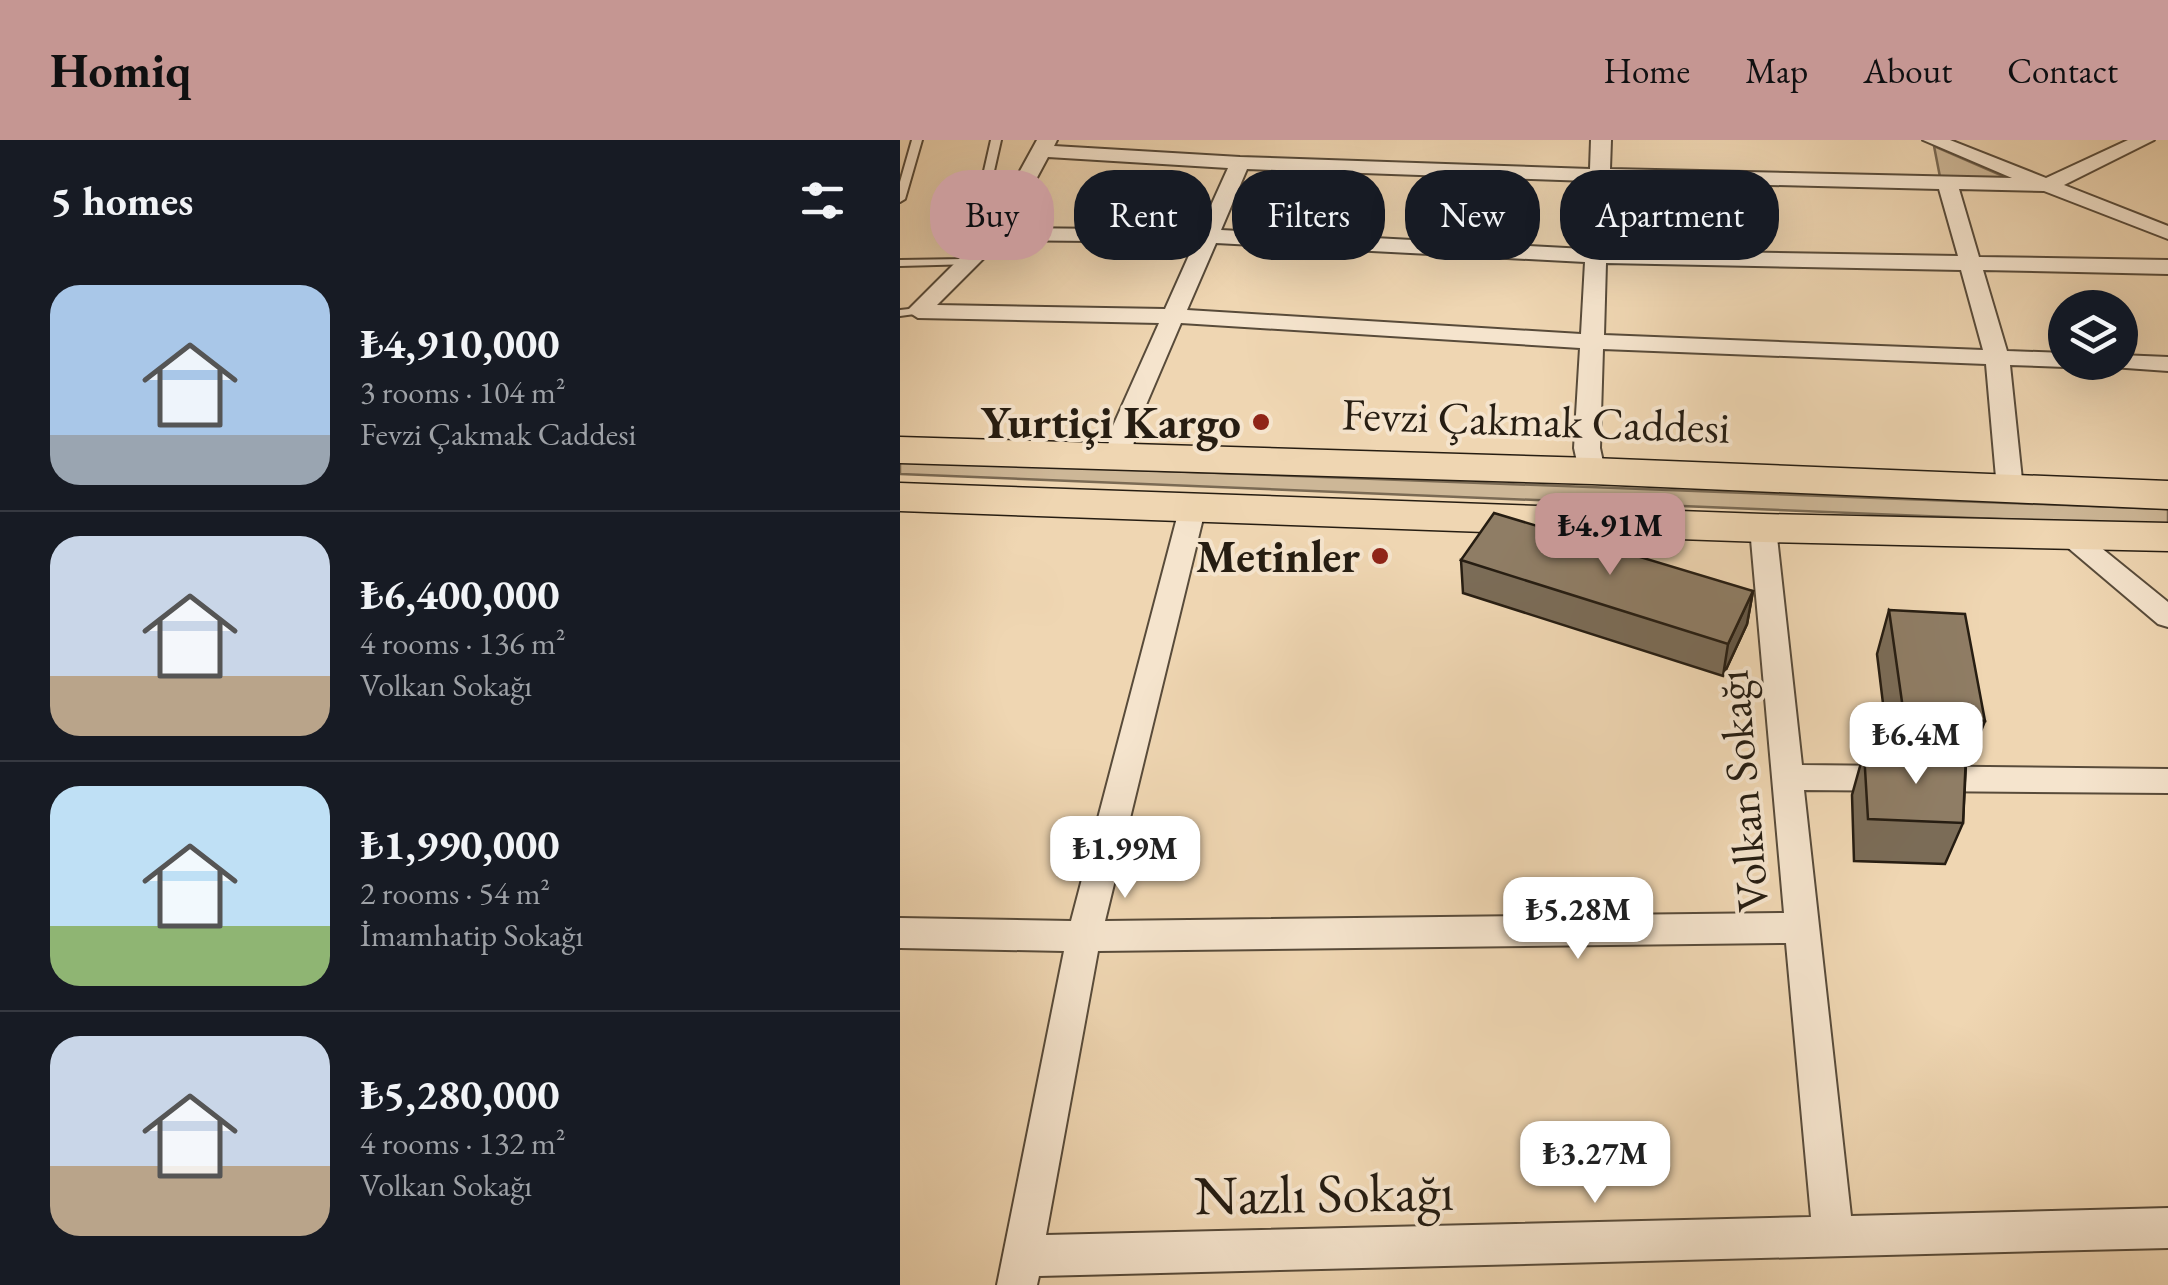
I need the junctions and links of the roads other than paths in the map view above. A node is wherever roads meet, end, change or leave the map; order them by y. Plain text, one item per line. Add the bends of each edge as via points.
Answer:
1 (917, 140) edge
2 (996, 140) edge
3 (1601, 140) edge
4 (1933, 140) edge
5 (2144, 140) edge
6 (1046, 145) edge
7 (1240, 163) junction
8 (1032, 170) edge
9 (1598, 170) edge
10 (1560, 175) edge
11 (1779, 181) edge
12 (2047, 184) junction
13 (1948, 185) junction
14 (900, 199) edge
15 (1212, 227) edge
16 (2168, 233) edge
17 (1212, 236) edge
18 (1560, 254) edge
19 (1779, 258) edge
20 (1198, 260) edge
21 (1596, 260) edge
22 (1971, 261) junction
23 (969, 262) junction
24 (900, 263) edge
25 (2168, 267) edge
26 (909, 312) edge
27 (1173, 316) junction
28 (1592, 342) junction
29 (1997, 357) junction
30 (2048, 359) edge
31 (2138, 363) edge
32 (2168, 364) edge
33 (900, 450) edge
34 (1118, 456) junction
35 (1592, 471) junction
36 (2010, 489) junction
37 (2168, 495) edge
38 (901, 499) edge
39 (1193, 506) junction
40 (1762, 528) junction
41 (2070, 535) junction
42 (2168, 537) edge
43 (2168, 617) edge
44 (1788, 777) junction
45 (2168, 781) edge
46 (1802, 928) junction
47 (900, 933) edge
48 (1084, 936) junction
49 (2168, 1228) edge
50 (1834, 1235) junction
51 (1020, 1270) edge

1 - 14 lane
2 - 23 lane
3 - 9 street
4 - 12 street
5 - 12 street
6 - 7 street
6 - 8 street
7 - 10 street
7 - 15 street
11 - 13 street
12 - 13 street
12 - 16 street
13 - 22 street
17 - 18 street
19 - 22 street
20 - 27 street
21 - 28 street
22 - 25 street
22 - 29 street
23 - 24 lane
23 - 26 street
26 - 27 street
27 - 28 street
27 - 34 street
28 - 29 street
28 - 35 street
29 - 30 street
29 - 36 street
31 - 32 street
33 - 34 main road, Fevzi Çakmak Caddesi
34 - 35 main road, Fevzi Çakmak Caddesi
35 - 36 main road, Fevzi Çakmak Caddesi
36 - 37 main road, Fevzi Çakmak Caddesi
38 - 39 main road
39 - 40 main road
39 - 48 street
40 - 41 main road
40 - 44 street, Volkan Sokağı
41 - 42 main road
41 - 43 street
44 - 45 street
44 - 46 street, Volkan Sokağı
46 - 48 street, Volkan Sokağı
46 - 50 street
47 - 48 street, Volkan Sokağı
48 - 51 street
49 - 50 street, Nazlı Sokağı
50 - 51 street, Nazlı Sokağı

